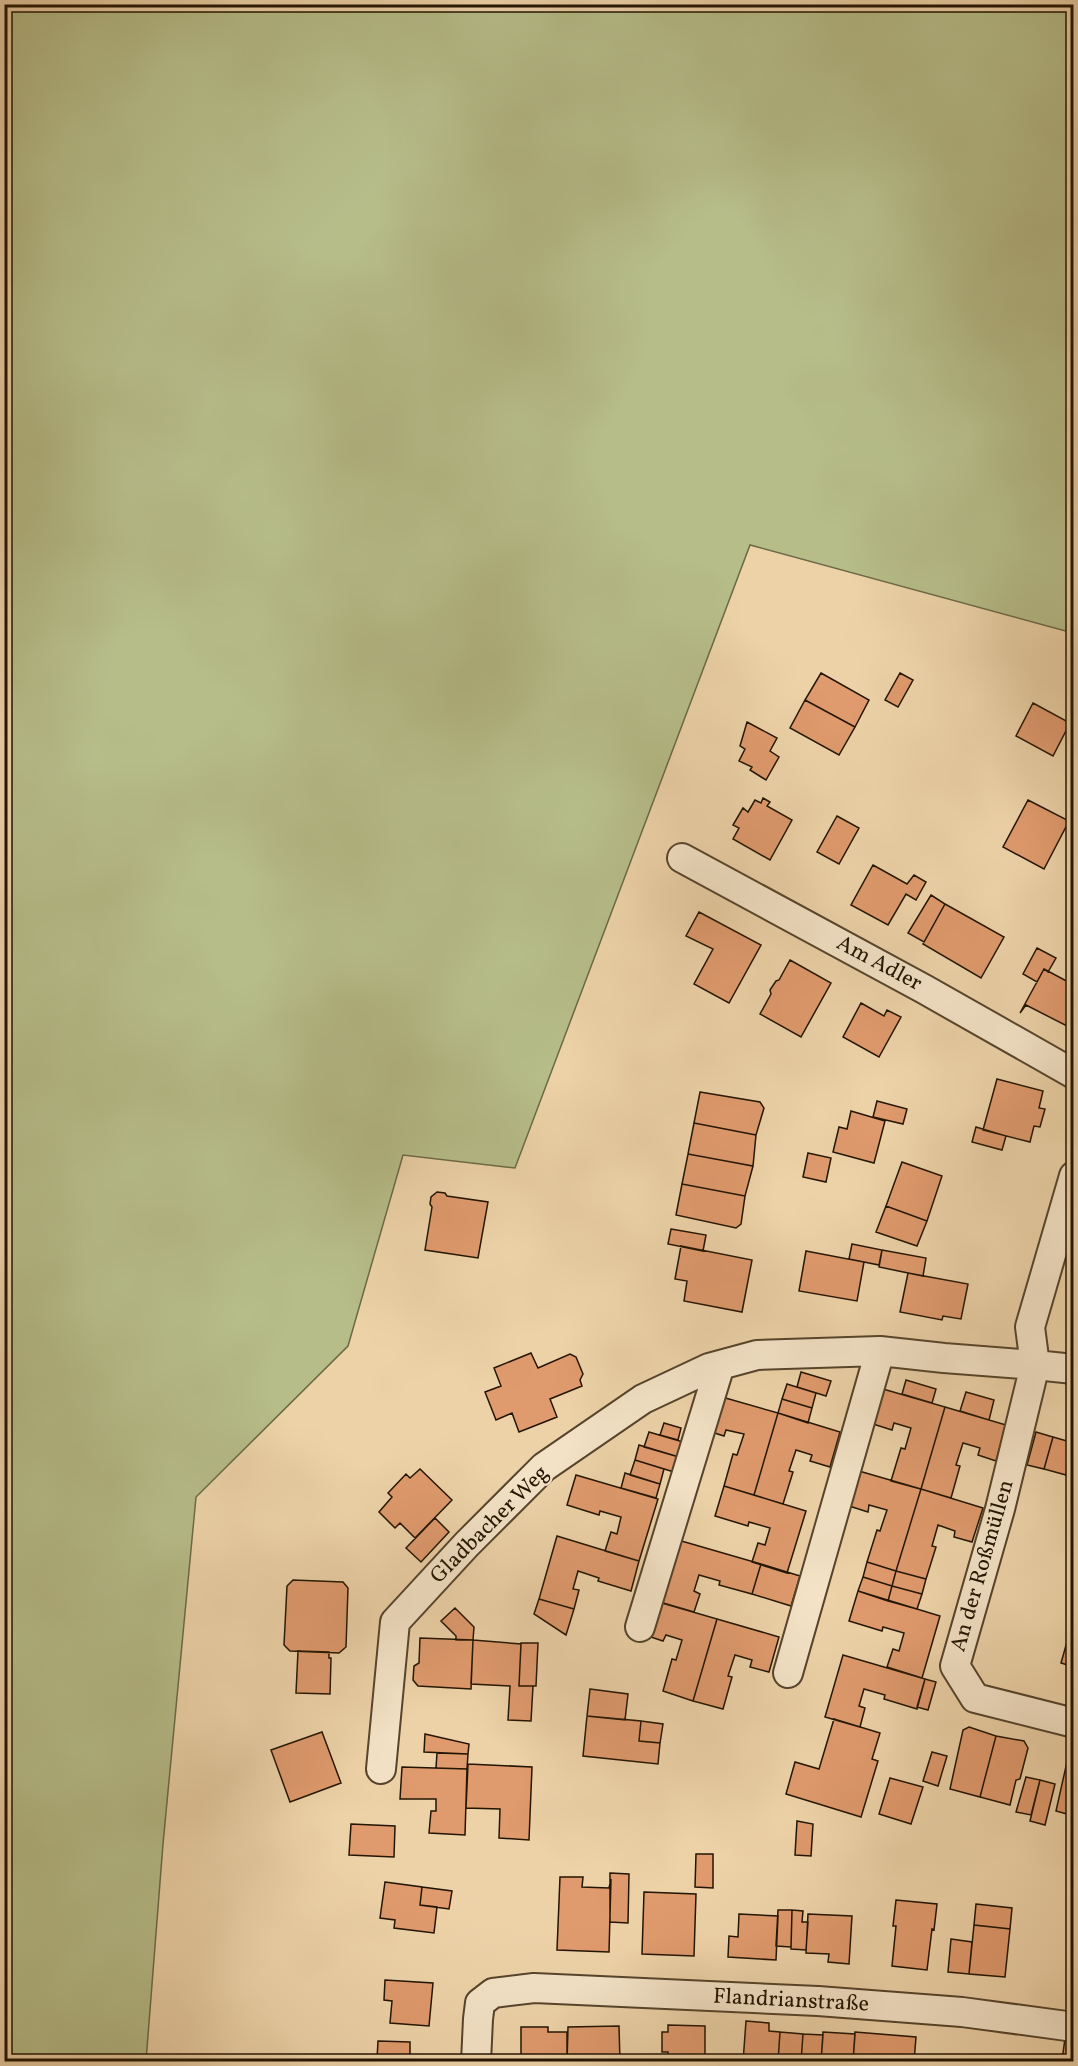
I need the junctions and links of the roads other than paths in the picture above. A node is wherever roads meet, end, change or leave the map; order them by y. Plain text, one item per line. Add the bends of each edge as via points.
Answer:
1 (682, 858) dead end
2 (1074, 1074) edge
3 (1074, 1176) edge
4 (880, 1351) junction
5 (720, 1365) junction
6 (1035, 1365) junction
7 (1074, 1369) edge
8 (640, 1626) dead end
9 (788, 1673) dead end
10 (1074, 1723) edge
11 (381, 1770) dead end
12 (1074, 2027) edge
13 (476, 2061) edge

1 - 2 street, Am Adler
3 - 6 street via 1030,1327
4 - 5 street, Gladbacher Weg via 757,1355
4 - 6 street, Gladbacher Weg
4 - 9 street
5 - 8 street
5 - 11 street, Gladbacher Weg via 643,1399 544,1467 396,1622
6 - 7 street
6 - 10 street, An der Roßmüllen via 1000,1509 955,1666 975,1698
12 - 13 street, Flandrianstraße via 962,2012 818,2001 534,1988 493,1993 480,2003

